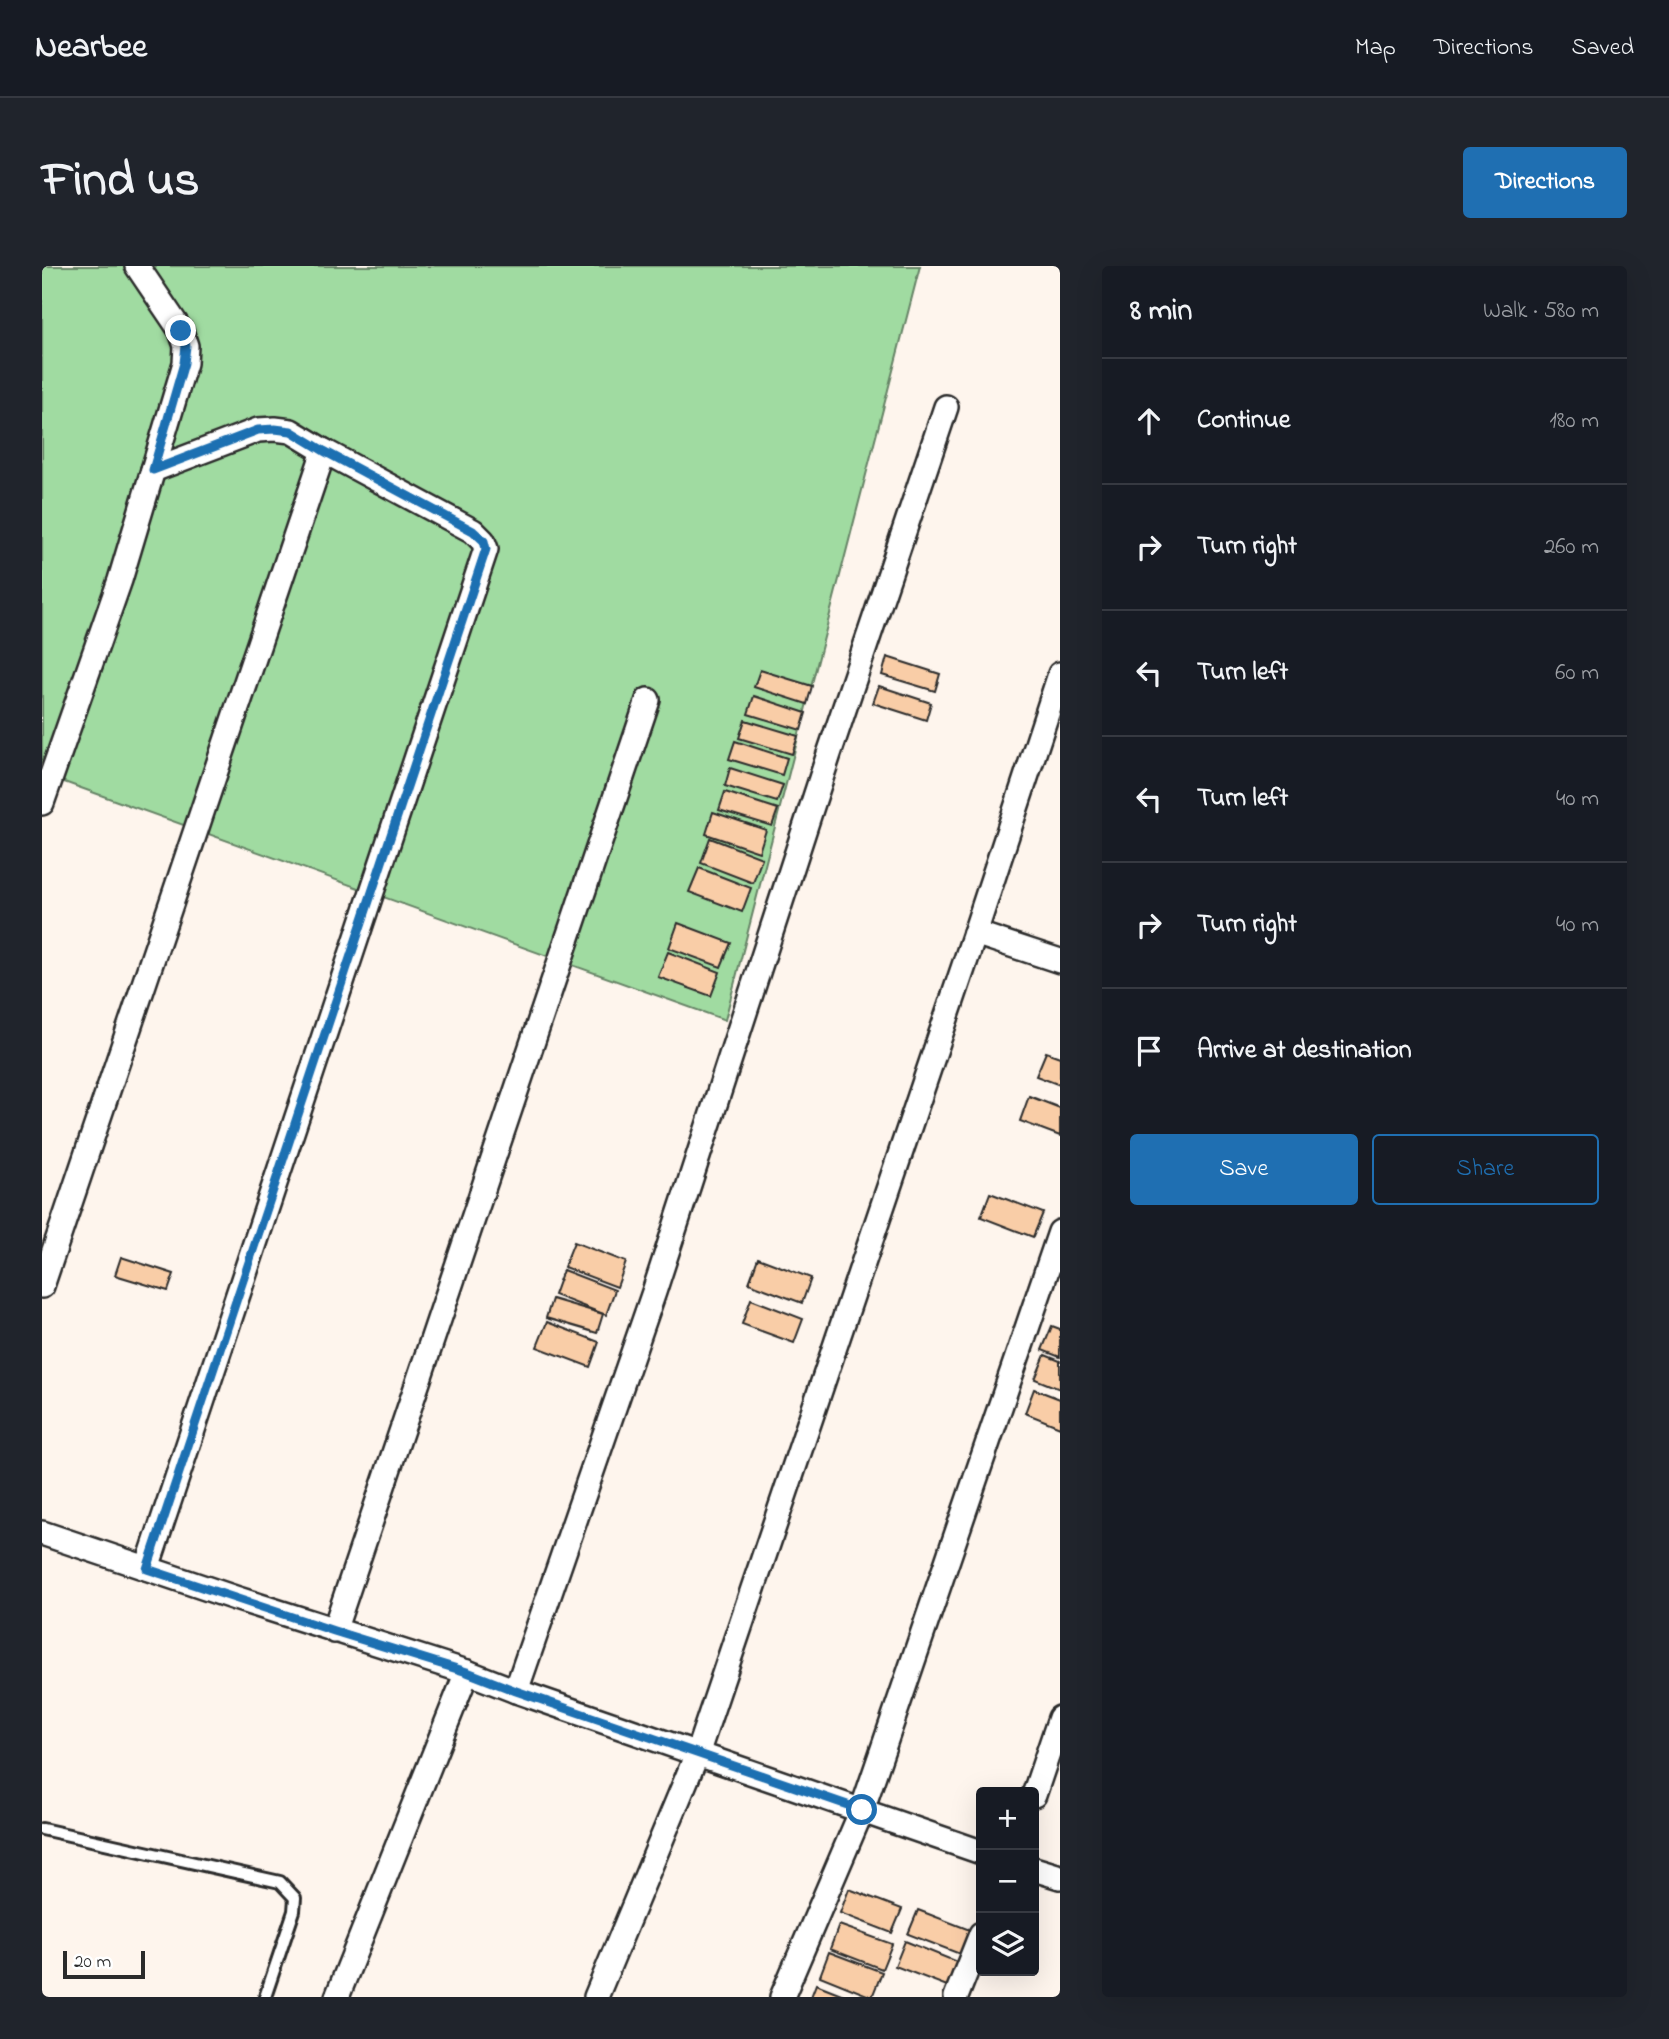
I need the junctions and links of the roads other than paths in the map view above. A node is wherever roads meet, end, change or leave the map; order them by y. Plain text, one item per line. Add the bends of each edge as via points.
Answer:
1 (137, 266) edge
2 (946, 407) dead end
3 (324, 451) junction
4 (153, 470) junction
5 (1060, 674) edge
6 (648, 700) dead end
7 (42, 803) edge
8 (975, 933) junction
9 (1060, 961) edge
10 (1060, 1232) edge
11 (42, 1286) edge
12 (42, 1533) edge
13 (147, 1569) junction
14 (334, 1631) junction
15 (467, 1672) junction
16 (516, 1691) junction
17 (1060, 1718) edge
18 (697, 1754) junction
19 (1037, 1787) edge
20 (862, 1810) junction
21 (42, 1829) edge
22 (976, 1850) edge
23 (1039, 1871) edge
24 (1060, 1877) edge
25 (976, 1947) edge
26 (265, 1997) edge
27 (337, 1997) edge
28 (596, 1997) edge
29 (782, 1997) edge
30 (956, 1997) edge

1 - 4 street via 181,331 186,346
2 - 16 street via 654,1292
3 - 4 street via 291,431 258,430
3 - 11 street
3 - 13 street via 473,531 486,549
4 - 7 street
5 - 8 street
6 - 14 street
8 - 9 street
8 - 18 street
10 - 20 street
12 - 13 street
13 - 14 street
14 - 15 street
15 - 16 street
15 - 27 street
16 - 18 street
17 - 19 street
18 - 20 street
18 - 28 street
20 - 22 street
20 - 29 street
21 - 26 lane via 280,1882 295,1898 294,1911
23 - 24 street
25 - 30 street

